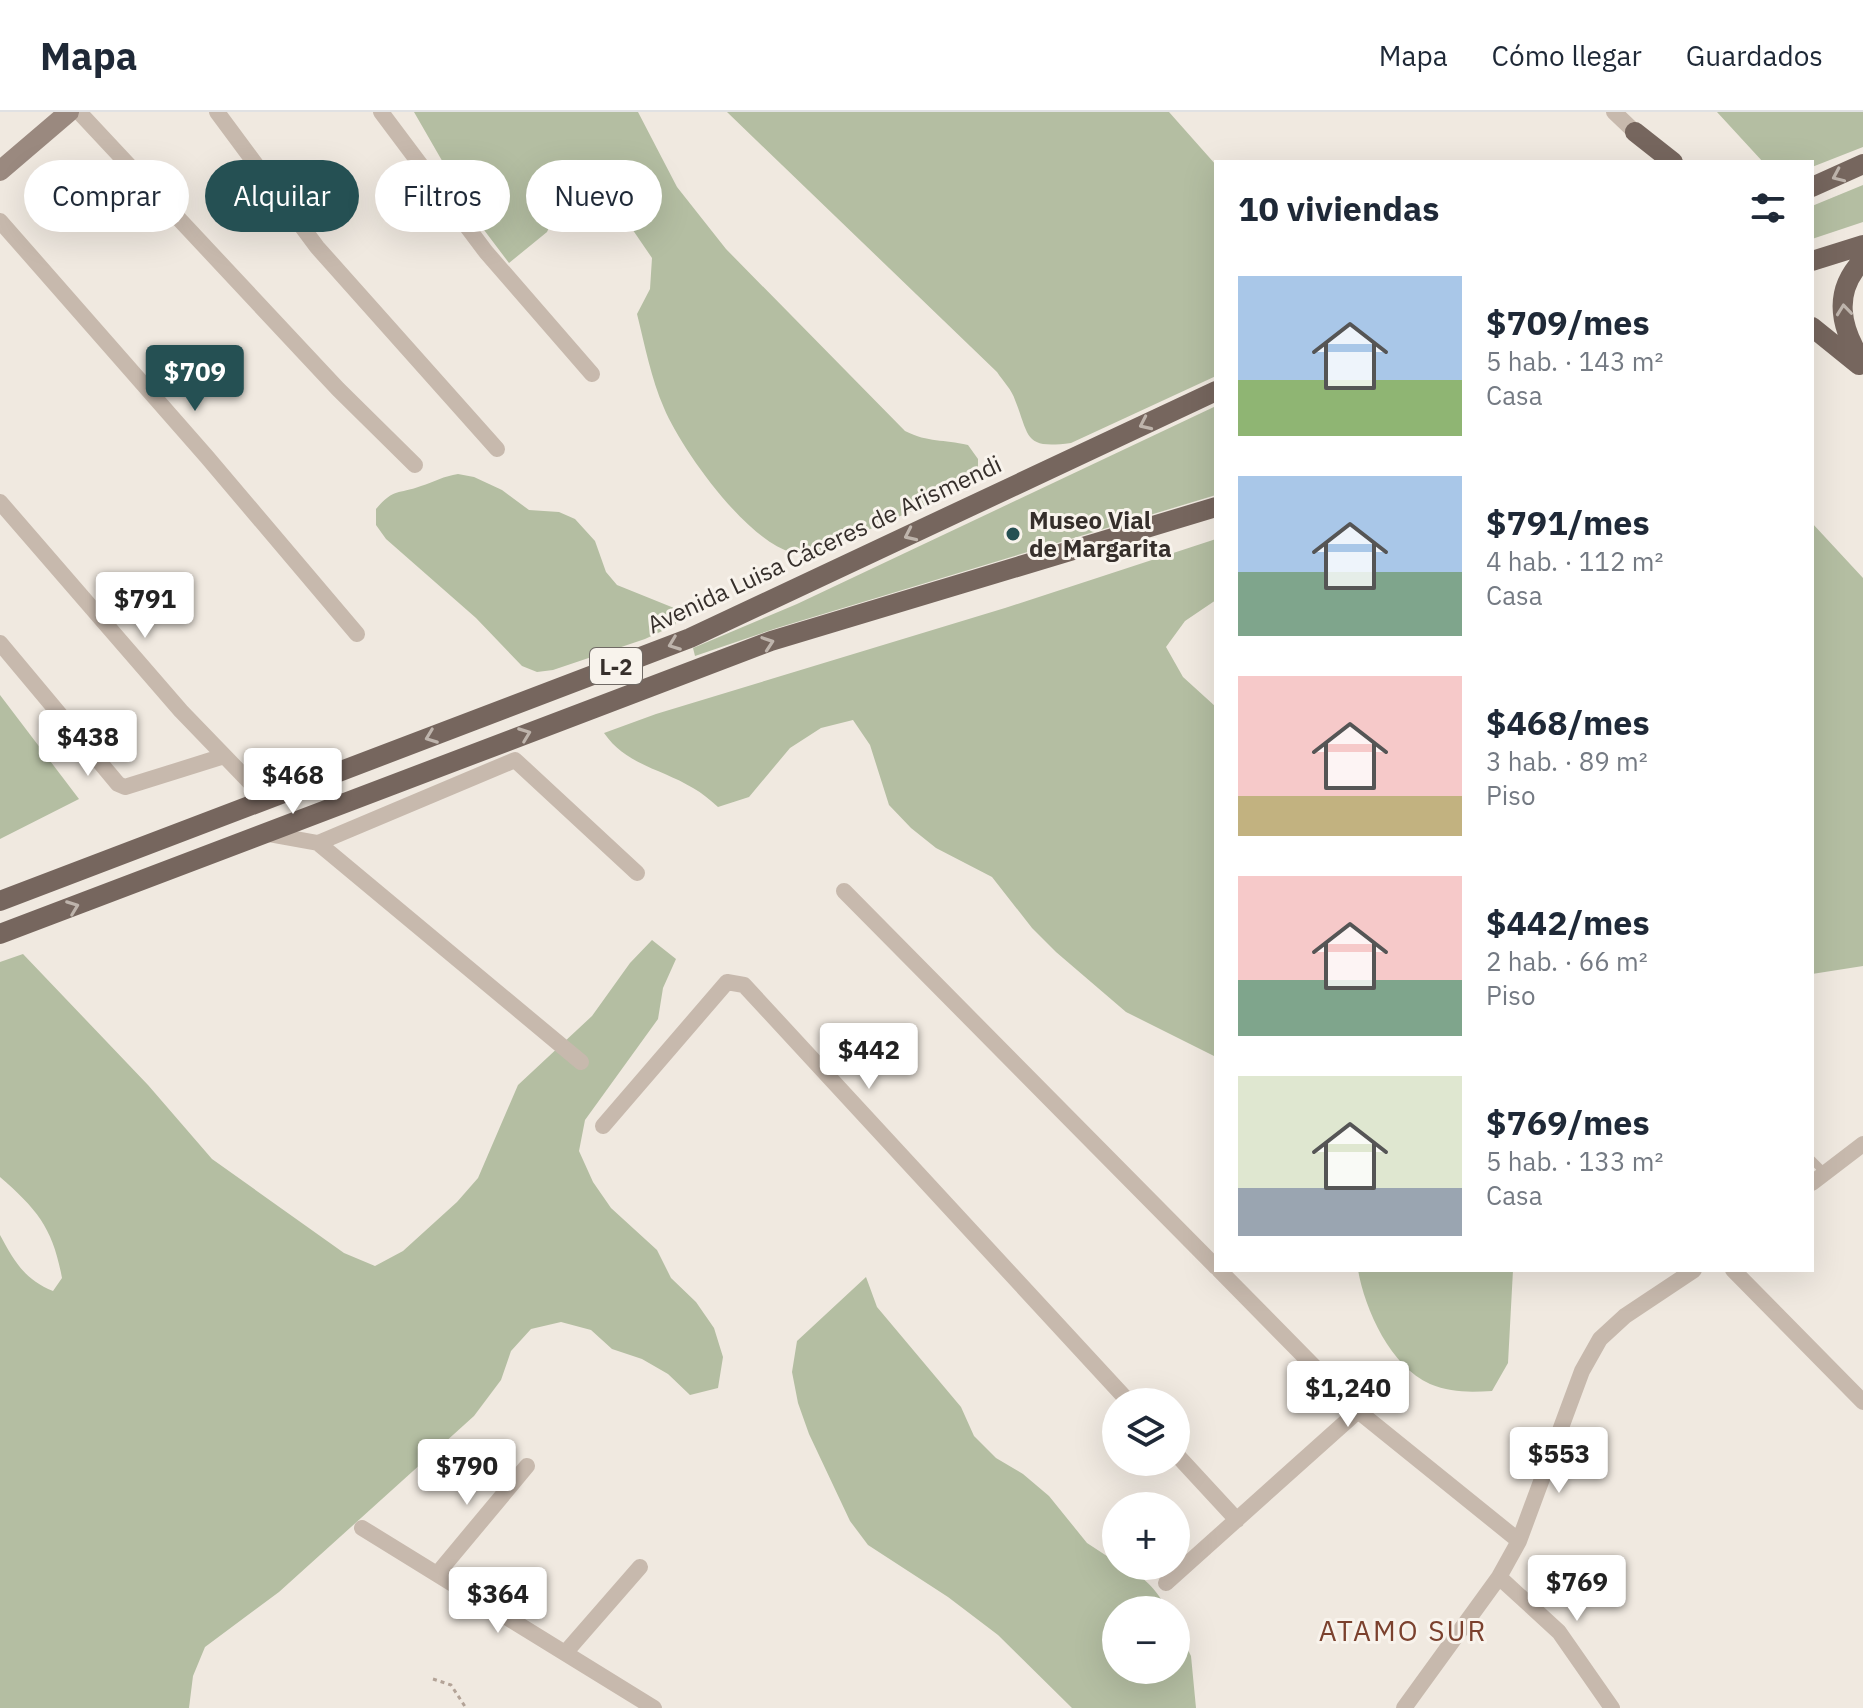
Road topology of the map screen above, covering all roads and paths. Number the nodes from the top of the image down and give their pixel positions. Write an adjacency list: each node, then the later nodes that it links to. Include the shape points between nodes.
1 (69, 112): 10 (street)
2 (79, 112): 22 (street)
3 (217, 112): 21 (street, via 317,247)
4 (381, 112): 19 (street, via 486,252)
5 (1614, 112): 6 (street)
6 (1635, 132): 7 (main road); 8 (main road)
7 (1647, 160)
8 (1670, 160)
9 (1863, 164): 11 (main road, one-way to 11)
10 (0, 171)
11 (1814, 186)
12 (0, 221): 25 (street)
13 (1863, 245): 14 (main road)
14 (1814, 260)
15 (1863, 260): 17 (main road, one-way to 15, via 1842,307 1843,289)
16 (1814, 329): 18 (main road)
17 (1863, 363)
18 (1863, 369)
19 (592, 374)
20 (1214, 392): 28 (main road, Avenida Luisa Cáceres de Arismendi / L-2, one-way to 28, via 690,638)
21 (497, 449)
22 (415, 465)
23 (0, 502): 27 (street)
24 (1214, 508): 29 (main road, L-2, one-way to 24, via 771,641)
25 (357, 634)
26 (0, 643): 27 (street, via 118,784 125,787)
27 (224, 756): 28 (street)
28 (267, 800): 33 (main road, Avenida Luisa Cáceres de Arismendi / L-2)
29 (262, 834): 30 (street); 34 (main road, L-2, one-way to 29)
30 (318, 843): 31 (street, via 515,760); 35 (street)
31 (637, 873)
32 (844, 891): 39 (street)
33 (0, 901)
34 (0, 934)
35 (581, 1062)
36 (603, 1126): 43 (street, via 727,982 744,985)
37 (1863, 1144): 38 (street)
38 (1818, 1178)
39 (1214, 1266)
40 (1220, 1272): 45 (street)
41 (1691, 1272): 50 (street, via 1600,1339 1582,1371)
42 (1735, 1272): 44 (street)
43 (1116, 1388)
44 (1863, 1402)
45 (1358, 1411): 48 (street); 50 (street)
46 (527, 1466): 52 (street)
47 (1190, 1469): 48 (street)
48 (1237, 1520): 54 (street)
49 (362, 1528): 52 (street)
50 (1519, 1541): 53 (street)
51 (640, 1567): 55 (street)
52 (437, 1574): 55 (street)
53 (1499, 1577): 59 (street); 60 (street, via 1559,1632)
54 (1166, 1583)
55 (565, 1653): 58 (street)
56 (433, 1679): 57 (path, via 451,1685)
57 (466, 1708)
58 (654, 1708)
59 (1404, 1708)
60 (1612, 1708)

